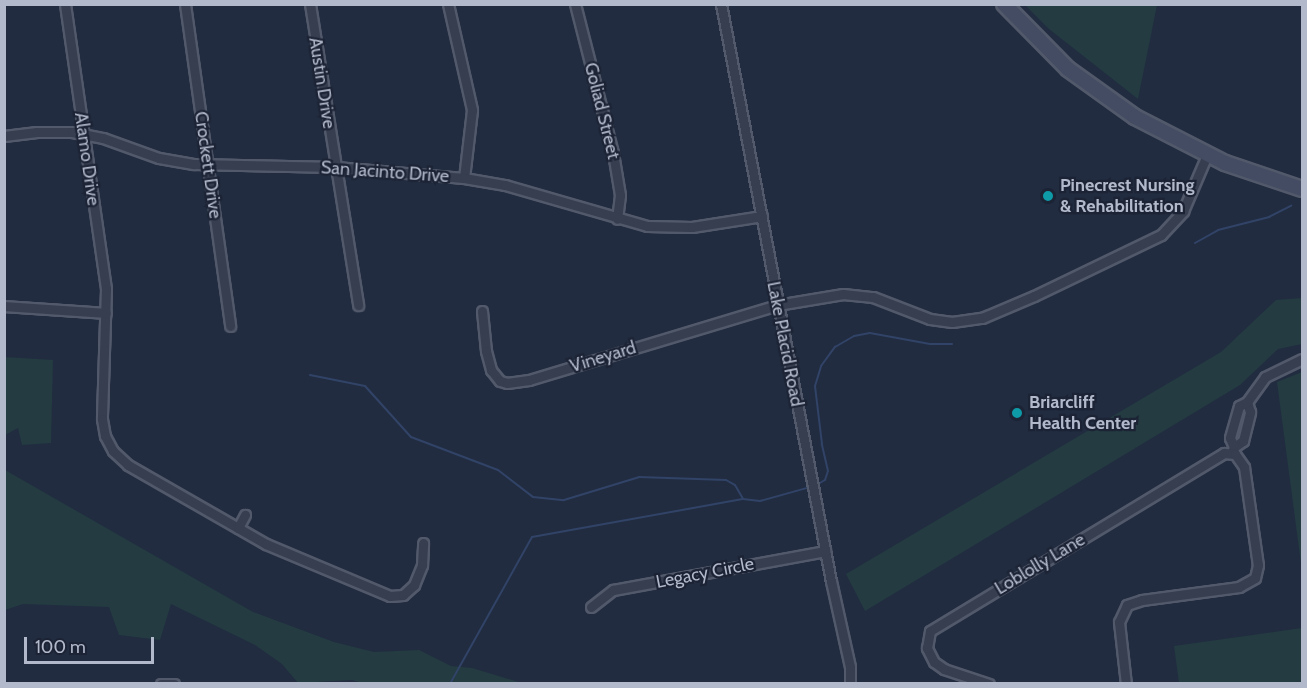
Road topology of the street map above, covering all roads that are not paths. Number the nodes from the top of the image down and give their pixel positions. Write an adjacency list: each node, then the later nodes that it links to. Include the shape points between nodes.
1 (65, 4): 8 (street, Alamo Drive)
2 (185, 4): 11 (street, Crockett Drive)
3 (310, 4): 12 (street, Austin Drive)
4 (448, 4): 13 (street, via 472,110)
5 (575, 4): 16 (street, Goliad Street, via 613,153 620,195)
6 (721, 4): 15 (street, Lake Placid Road)
7 (1004, 4): 10 (main road, via 1057,59 1099,93 1155,129)
8 (84, 134): 9 (street, San Jacinto Drive); 11 (street, San Jacinto Drive, via 166,159); 21 (street, Alamo Drive)
9 (4, 136)
10 (1207, 155): 14 (main road); 18 (street, via 1183,212 1161,235 992,315 940,321 851,293)
11 (208, 165): 12 (street, San Jacinto Drive); 22 (street, Crockett Drive)
12 (336, 167): 13 (street, San Jacinto Drive); 17 (street, Austin Drive)
13 (464, 178): 16 (street, San Jacinto Drive, via 526,190)
14 (1302, 189)
15 (762, 216): 16 (street, San Jacinto Drive, via 672,227 636,225); 18 (street, Lake Placid Road)
16 (617, 219)
17 (358, 304)
18 (777, 305): 20 (street, Vineyard, via 529,380 507,383 491,370); 28 (street, Lake Placid Road)
19 (4, 306): 21 (street)
20 (482, 311)
21 (106, 313): 26 (street, Alamo Drive, via 102,419 109,446 128,465)
22 (230, 326)
23 (1302, 359): 24 (street, via 1265,377 1247,402 1250,412 1243,441)
24 (1233, 450): 33 (street, Loblolly Lane, via 930,631 927,648 934,662); 34 (street, via 1244,467 1258,565 1255,578 1239,587 1142,600 1127,606 1119,622)
25 (245, 515): 26 (street)
26 (238, 528): 27 (street, Alamo Drive, via 286,553 397,597 414,585 422,565)
27 (423, 543)
28 (825, 550): 29 (street, Legacy Circle, via 613,590); 32 (street, Lake Placid Road, via 850,667)
29 (591, 607)
30 (161, 684): 31 (street)
31 (174, 684)
32 (850, 684)
33 (989, 684)
34 (1126, 684)

